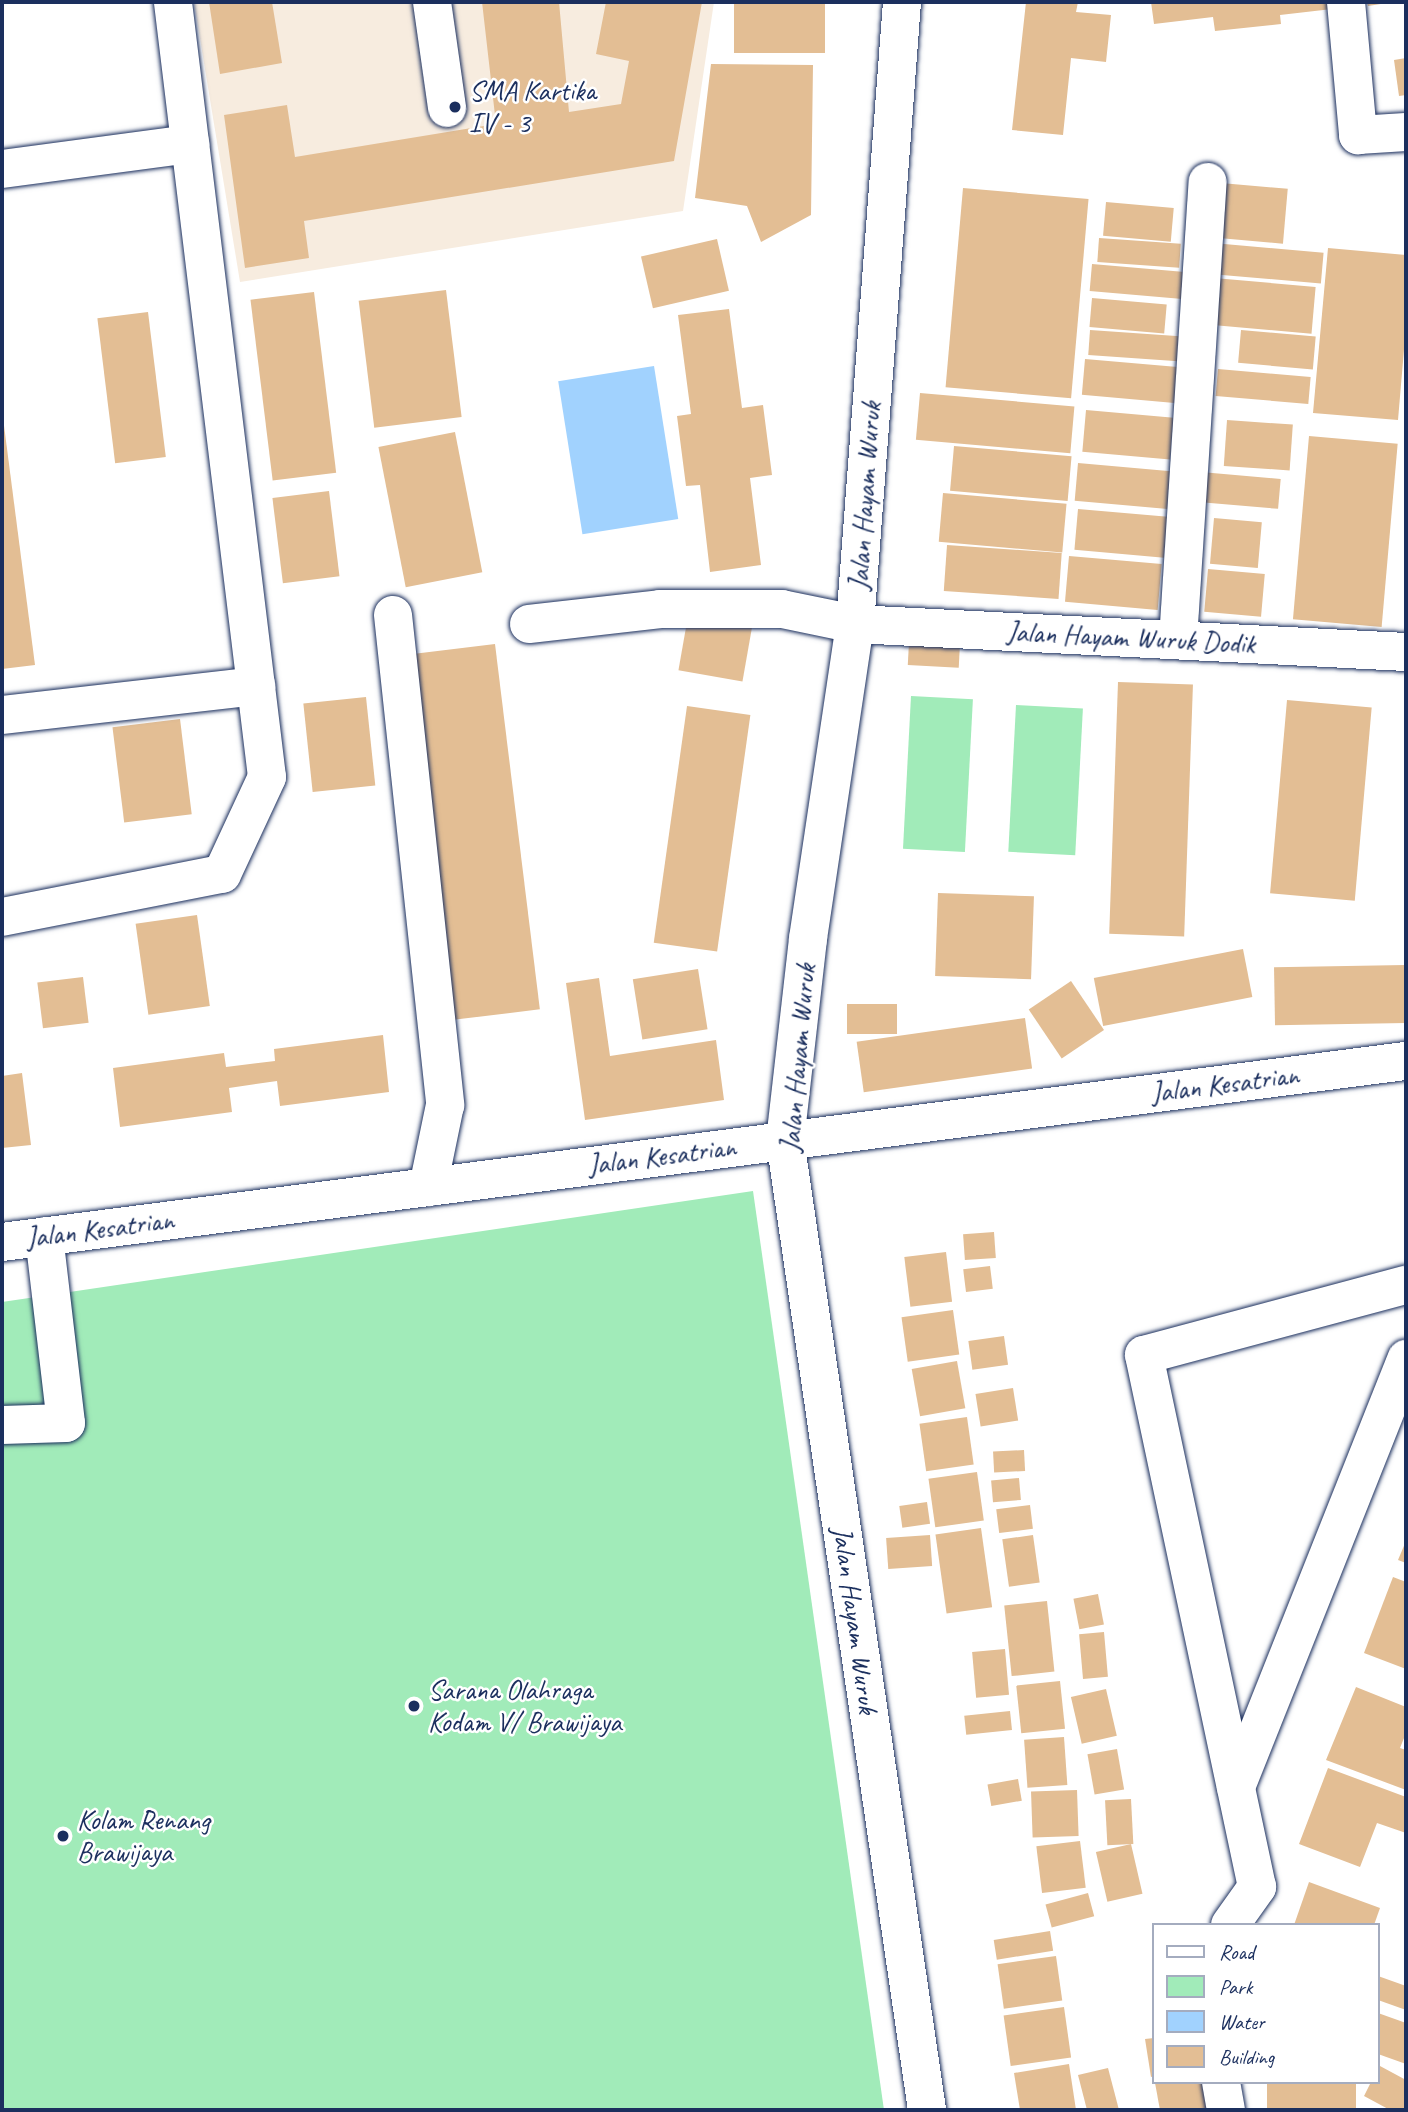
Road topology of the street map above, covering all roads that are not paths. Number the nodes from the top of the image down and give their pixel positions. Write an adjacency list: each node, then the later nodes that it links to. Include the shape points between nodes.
1 (173, 2): 7 (street)
2 (432, 2): 5 (street)
3 (902, 2): 12 (street, Jalan Hayam Wuruk)
4 (1346, 2): 6 (street, via 1358,135)
5 (447, 108)
6 (1406, 132)
7 (190, 144): 8 (street); 15 (street)
8 (2, 169)
9 (1208, 182): 13 (street)
10 (393, 615): 20 (street, via 446,1105)
11 (529, 624): 12 (street, Jalan Hayam Wuruk Dodik, via 660,609 782,609)
12 (855, 624): 13 (street, Jalan Hayam Wuruk Dodik); 19 (street, Jalan Hayam Wuruk, via 808,939)
13 (1178, 640): 14 (street, Jalan Hayam Wuruk Dodik)
14 (1406, 652)
15 (256, 686): 16 (street); 17 (street, via 267,776 222,874)
16 (2, 715)
17 (2, 917)
18 (1406, 1060): 19 (street, Jalan Kesatrian)
19 (785, 1140): 20 (street, Jalan Kesatrian); 29 (street, Jalan Hayam Wuruk)
20 (429, 1186): 21 (street, Jalan Kesatrian)
21 (44, 1236): 22 (street, Jalan Kesatrian); 25 (street, via 66,1423)
22 (2, 1242)
23 (1406, 1285): 26 (street, via 1144,1356)
24 (1406, 1359): 26 (street)
25 (2, 1426)
26 (1236, 1787): 27 (street, via 1257,1887)
27 (1231, 1923)
28 (1221, 2084): 30 (street)
29 (927, 2110)
30 (1226, 2110)

